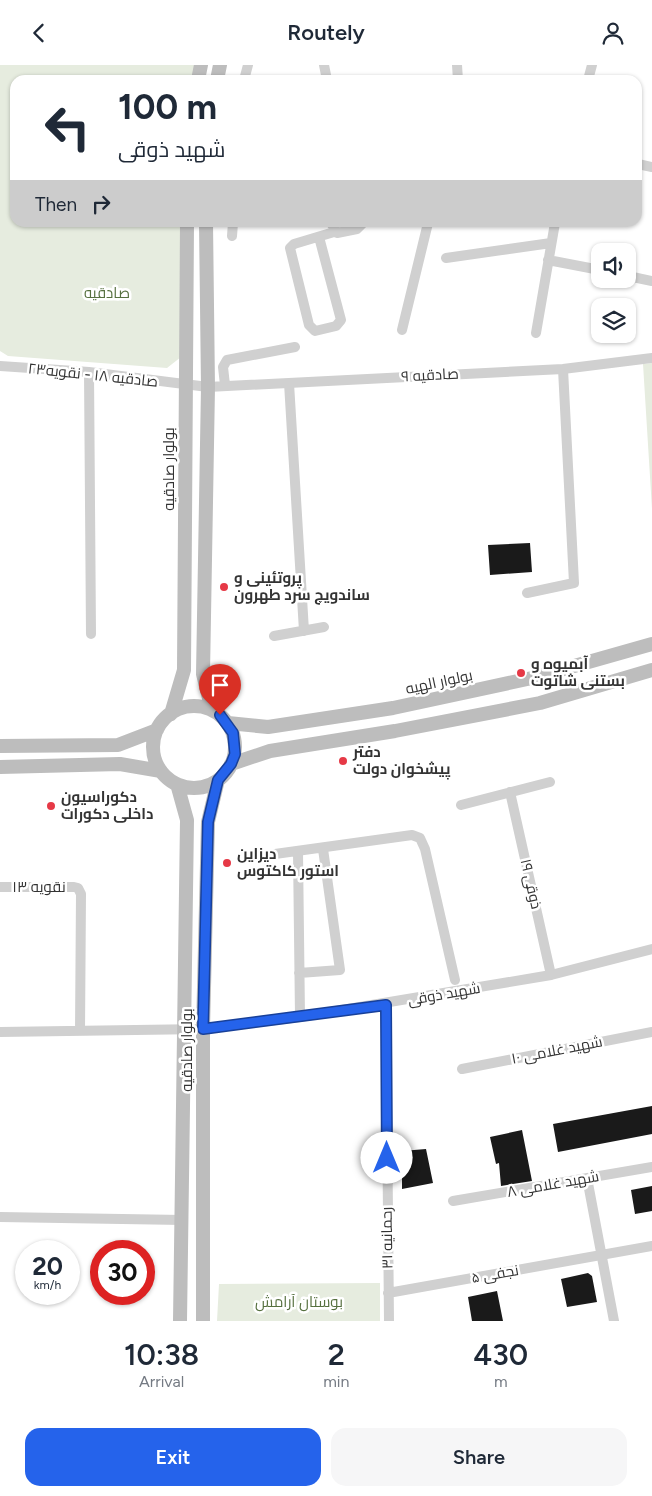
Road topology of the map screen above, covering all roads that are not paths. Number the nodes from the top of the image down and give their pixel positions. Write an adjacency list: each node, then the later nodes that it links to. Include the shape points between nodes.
1 (188, 227): 25 (main road, بولوار صادقیه)
2 (206, 227): 26 (main road)
3 (233, 227): 8 (street)
4 (332, 227): 5 (street, via 337,233); 9 (street)
5 (359, 227)
6 (427, 227): 16 (street)
7 (554, 227): 10 (street)
8 (232, 236)
9 (319, 237): 9 (street, via 341,320 336,326 315,331 309,325 290,248)
10 (551, 243): 11 (street); 12 (street)
11 (446, 258)
12 (548, 259): 13 (street); 17 (street)
13 (591, 268)
14 (636, 278): 15 (street)
15 (652, 281)
16 (402, 330)
17 (536, 333)
18 (295, 347): 24 (street, via 227,360 223,367)
19 (652, 358): 21 (street, صادقیه ۹)
20 (0, 366): 22 (street, صادقیه ۱۸ - نقویه۲۳)
21 (563, 369): 23 (street, صادقیه ۹); 27 (street, via 574,583)
22 (89, 372): 25 (street, صادقیه ۱۸ - نقویه۲۳); 30 (street)
23 (289, 383): 24 (street, صادقیه ۹); 29 (street)
24 (225, 385): 26 (street, صادقیه ۹)
25 (186, 386): 26 (street, صادقیه ۱۸ - نقویه۲۳); 35 (main road, بولوار صادقیه, via 184,670)
26 (208, 387): 34 (main road, via 203,674)
27 (527, 593)
28 (324, 627): 29 (street)
29 (304, 631): 31 (street)
30 (91, 635)
31 (274, 636)
32 (652, 644): 36 (main road, بولوار الهیه, via 532,678 393,708 268,727)
33 (652, 670): 39 (main road, via 540,703 270,751)
34 (212, 710): 35 (main road, via 191,706); 36 (main road)
35 (171, 713): 37 (main road)
36 (228, 723): 39 (main road, via 235,743)
37 (157, 730): 38 (main road, via 118,745); 41 (main road, via 154,751)
38 (0, 746)
39 (231, 764): 42 (main road)
40 (0, 767): 41 (main road, via 120,764)
41 (161, 771): 44 (main road)
42 (218, 780): 44 (main road, via 198,788); 48 (main road, بولوار صادقیه)
43 (550, 782): 45 (street)
44 (177, 784): 47 (main road, بولوار صادقیه)
45 (510, 793): 46 (street); 55 (street, ذوقی ۱۹)
46 (462, 805)
47 (187, 820): 48 (main road, via 192,813 199,811); 59 (main road, بولوار صادقیه)
48 (208, 822): 60 (main road, بولوار صادقیه)
49 (323, 849): 50 (street); 54 (street, via 340,970); 56 (street, via 412,835 420,838)
50 (298, 852): 51 (street); 54 (street)
51 (275, 854)
52 (0, 887): 61 (street, نقویه ۱۳, via 78,888 81,894)
53 (652, 949): 55 (street, شهید ذوقی)
54 (299, 973): 58 (street)
55 (551, 975): 57 (street, شهید ذوقی)
56 (455, 981)
57 (386, 1005): 58 (street, شهید ذوقی); 72 (street, رحمانیه ۳۱)
58 (300, 1017): 60 (street, شهید ذوقی)
59 (182, 1029): 60 (street, شهید ذوقی); 61 (street, شهید ذوقی); 69 (main road, بولوار صادقیه)
60 (203, 1029): 74 (main road, بولوار صادقیه)
61 (80, 1031): 62 (street, شهید ذوقی)
62 (0, 1032)
63 (652, 1032): 64 (street, شهید غلامی ۱۰)
64 (462, 1069)
65 (652, 1167): 66 (street, شهید غلامی ۸)
66 (587, 1178): 67 (street, شهید غلامی ۸); 71 (street)
67 (453, 1201)
68 (0, 1217): 69 (street)
69 (183, 1220): 73 (main road, بولوار صادقیه)
70 (652, 1246): 71 (street, نجفی ۵)
71 (601, 1255): 72 (street, نجفی ۵); 76 (street)
72 (388, 1293): 75 (street, رحمانیه ۳۱)
73 (180, 1321)
74 (203, 1321)
75 (389, 1321)
76 (614, 1321)

